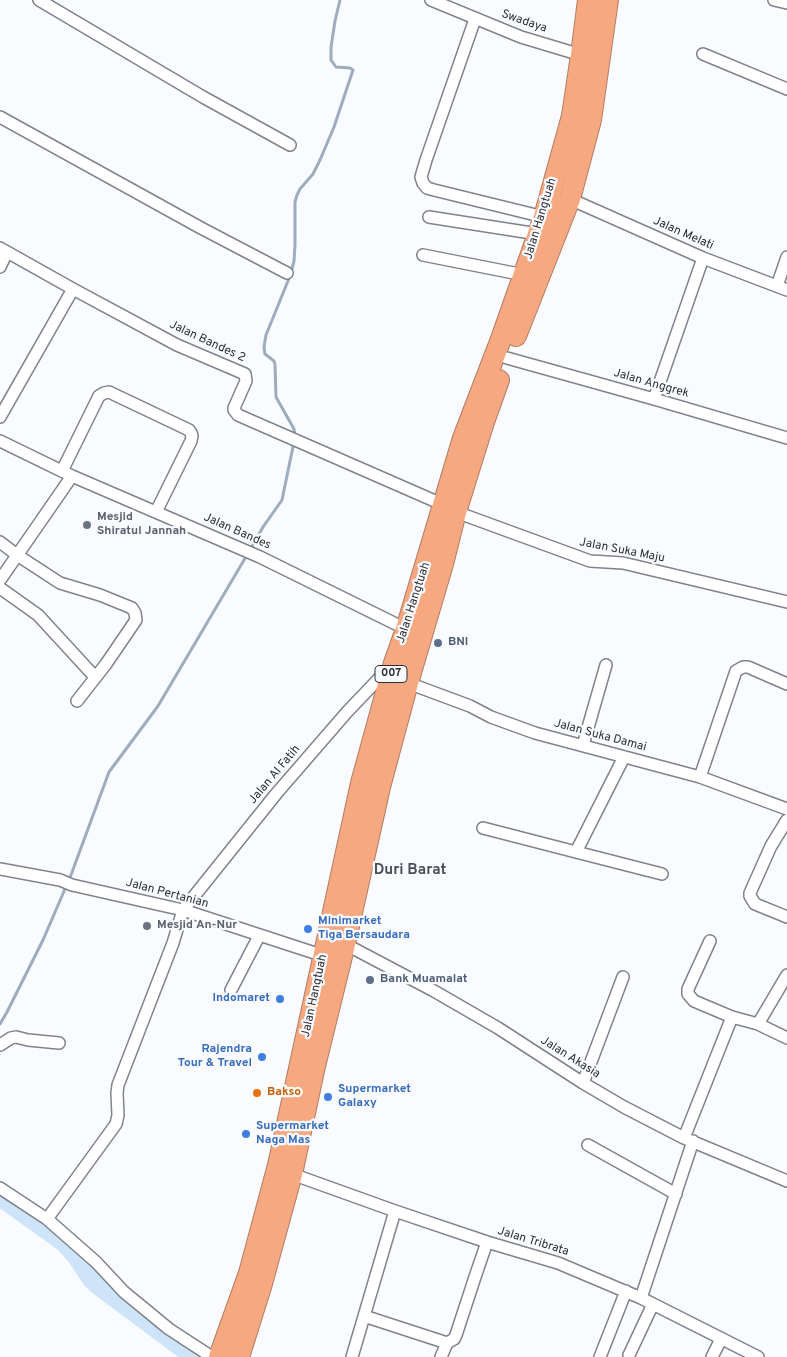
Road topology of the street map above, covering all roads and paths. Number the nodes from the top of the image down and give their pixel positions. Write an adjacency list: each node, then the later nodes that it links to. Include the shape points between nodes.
1 (39, 0): 6 (street)
2 (431, 0): 8 (street, Swadaya)
3 (588, 0): 10 (highway, Jalan Hangtuah / 007)
4 (608, 0): 13 (highway, Jalan Hangtuah / 007)
5 (774, 0): 7 (street)
6 (51, 3): 14 (street, via 203,97)
7 (787, 3)
8 (475, 19): 10 (street, Swadaya); 17 (street, via 421,177 427,188)
9 (704, 54): 11 (street)
10 (581, 55): 13 (highway, Jalan Hangtuah / 007)
11 (787, 89)
12 (0, 117): 23 (street)
13 (581, 118): 15 (highway, Jalan Hangtuah / 007); 17 (highway, Jalan Hangtuah / 007)
14 (290, 144)
15 (570, 199): 21 (street, Jalan Melati); 27 (highway, Jalan Hangtuah / 007)
16 (429, 217): 17 (street)
17 (541, 225): 24 (highway, Jalan Hangtuah / 007)
18 (4, 250): 22 (street); 26 (street, Jalan Bandes 2)
19 (422, 254): 24 (street)
20 (787, 257): 25 (street)
21 (702, 258): 25 (street, Jalan Melati); 28 (street)
22 (0, 267)
23 (287, 273)
24 (524, 275): 33 (highway, Jalan Hangtuah / 007, via 463,438)
25 (782, 288)
26 (73, 290): 29 (street); 33 (street, Jalan Bandes 2, via 177,344 244,374 246,381 235,403 234,410 238,415)
27 (507, 358): 28 (street, Jalan Anggrek); 33 (highway, Jalan Hangtuah / 007)
28 (654, 399): 30 (street, Jalan Anggrek)
29 (0, 417)
30 (787, 438)
31 (0, 441): 32 (street, Jalan Bandes)
32 (67, 473): 34 (street, Jalan Bandes); 34 (street, via 99,396 109,392 191,433 191,441); 36 (street)
33 (450, 509): 37 (highway, Jalan Hangtuah / 007); 40 (street, Jalan Suka Maju, via 590,561 623,563)
34 (156, 512): 41 (street, Jalan Bandes, via 260,557)
35 (0, 542): 36 (street)
36 (17, 555): 38 (street); 44 (street, via 60,583 134,610 136,620)
37 (435, 561): 41 (highway, Jalan Hangtuah / 007); 45 (highway, Jalan Hangtuah / 007)
38 (0, 580)
39 (0, 588): 44 (street, via 38,615)
40 (787, 602)
41 (406, 629): 42 (highway, Jalan Hangtuah / 007)
42 (394, 663): 57 (street, Jalan Al Fatih, via 276,794); 62 (highway, Jalan Hangtuah / 007, via 361,783)
43 (606, 665): 48 (street)
44 (95, 677): 47 (street)
45 (408, 683): 48 (street, Jalan Suka Damai, via 535,733); 61 (highway, Jalan Hangtuah / 007, via 380,787)
46 (787, 684): 50 (street, via 748,667 736,671)
47 (78, 701)
48 (583, 745): 49 (street, Jalan Suka Damai)
49 (624, 757): 50 (street, Jalan Suka Damai); 54 (street)
50 (700, 777): 51 (street, Jalan Suka Damai)
51 (787, 809)
52 (787, 820): 58 (street, via 771,846 750,896 756,904)
53 (483, 828): 54 (street)
54 (576, 852): 56 (street)
55 (0, 868): 57 (street, Jalan Pertanian)
56 (662, 874)
57 (183, 910): 59 (street, Jalan Pertanian); 79 (street, via 118,1085 116,1124)
58 (787, 917)
59 (258, 936): 62 (street, Jalan Pertanian); 65 (street)
60 (710, 941): 66 (street, via 688,994 694,1001)
61 (345, 944): 71 (street, Jalan Akasia, via 498,1028); 74 (highway, Jalan Hangtuah / 007)
62 (324, 956): 89 (highway, Jalan Hangtuah / 007, via 278,1165 249,1273)
63 (787, 975): 67 (street)
64 (623, 977): 71 (street)
65 (231, 990)
66 (732, 1017): 67 (street); 72 (street)
67 (758, 1024): 68 (street)
68 (787, 1038)
69 (59, 1043): 70 (street, via 16,1037)
70 (0, 1045)
71 (583, 1083): 72 (street, Jalan Akasia, via 624,1108)
72 (689, 1140): 75 (street, Jalan Akasia); 77 (street)
73 (588, 1145): 77 (street)
74 (292, 1174): 78 (street, Jalan Tribrata); 90 (highway, Jalan Hangtuah / 007)
75 (787, 1181)
76 (0, 1188): 79 (street)
77 (676, 1194): 82 (street)
78 (395, 1211): 80 (street, Jalan Tribrata); 84 (street)
79 (47, 1218): 88 (street, via 124,1292 169,1329)
80 (487, 1242): 81 (street, Jalan Tribrata, via 558,1263); 86 (street, via 456,1335)
81 (626, 1291): 82 (street, Jalan Tribrata); 93 (street)
82 (641, 1298): 83 (street, Jalan Tribrata)
83 (653, 1304): 85 (street, Jalan Tribrata); 87 (street)
84 (364, 1316): 86 (street); 91 (street)
85 (721, 1339): 94 (street); 95 (street, Jalan Tribrata)
86 (447, 1343): 92 (street)
87 (630, 1355)
88 (212, 1357)
89 (219, 1357)
90 (239, 1357)
91 (352, 1357)
92 (441, 1357)
93 (600, 1357)
94 (712, 1357)
95 (758, 1357)

